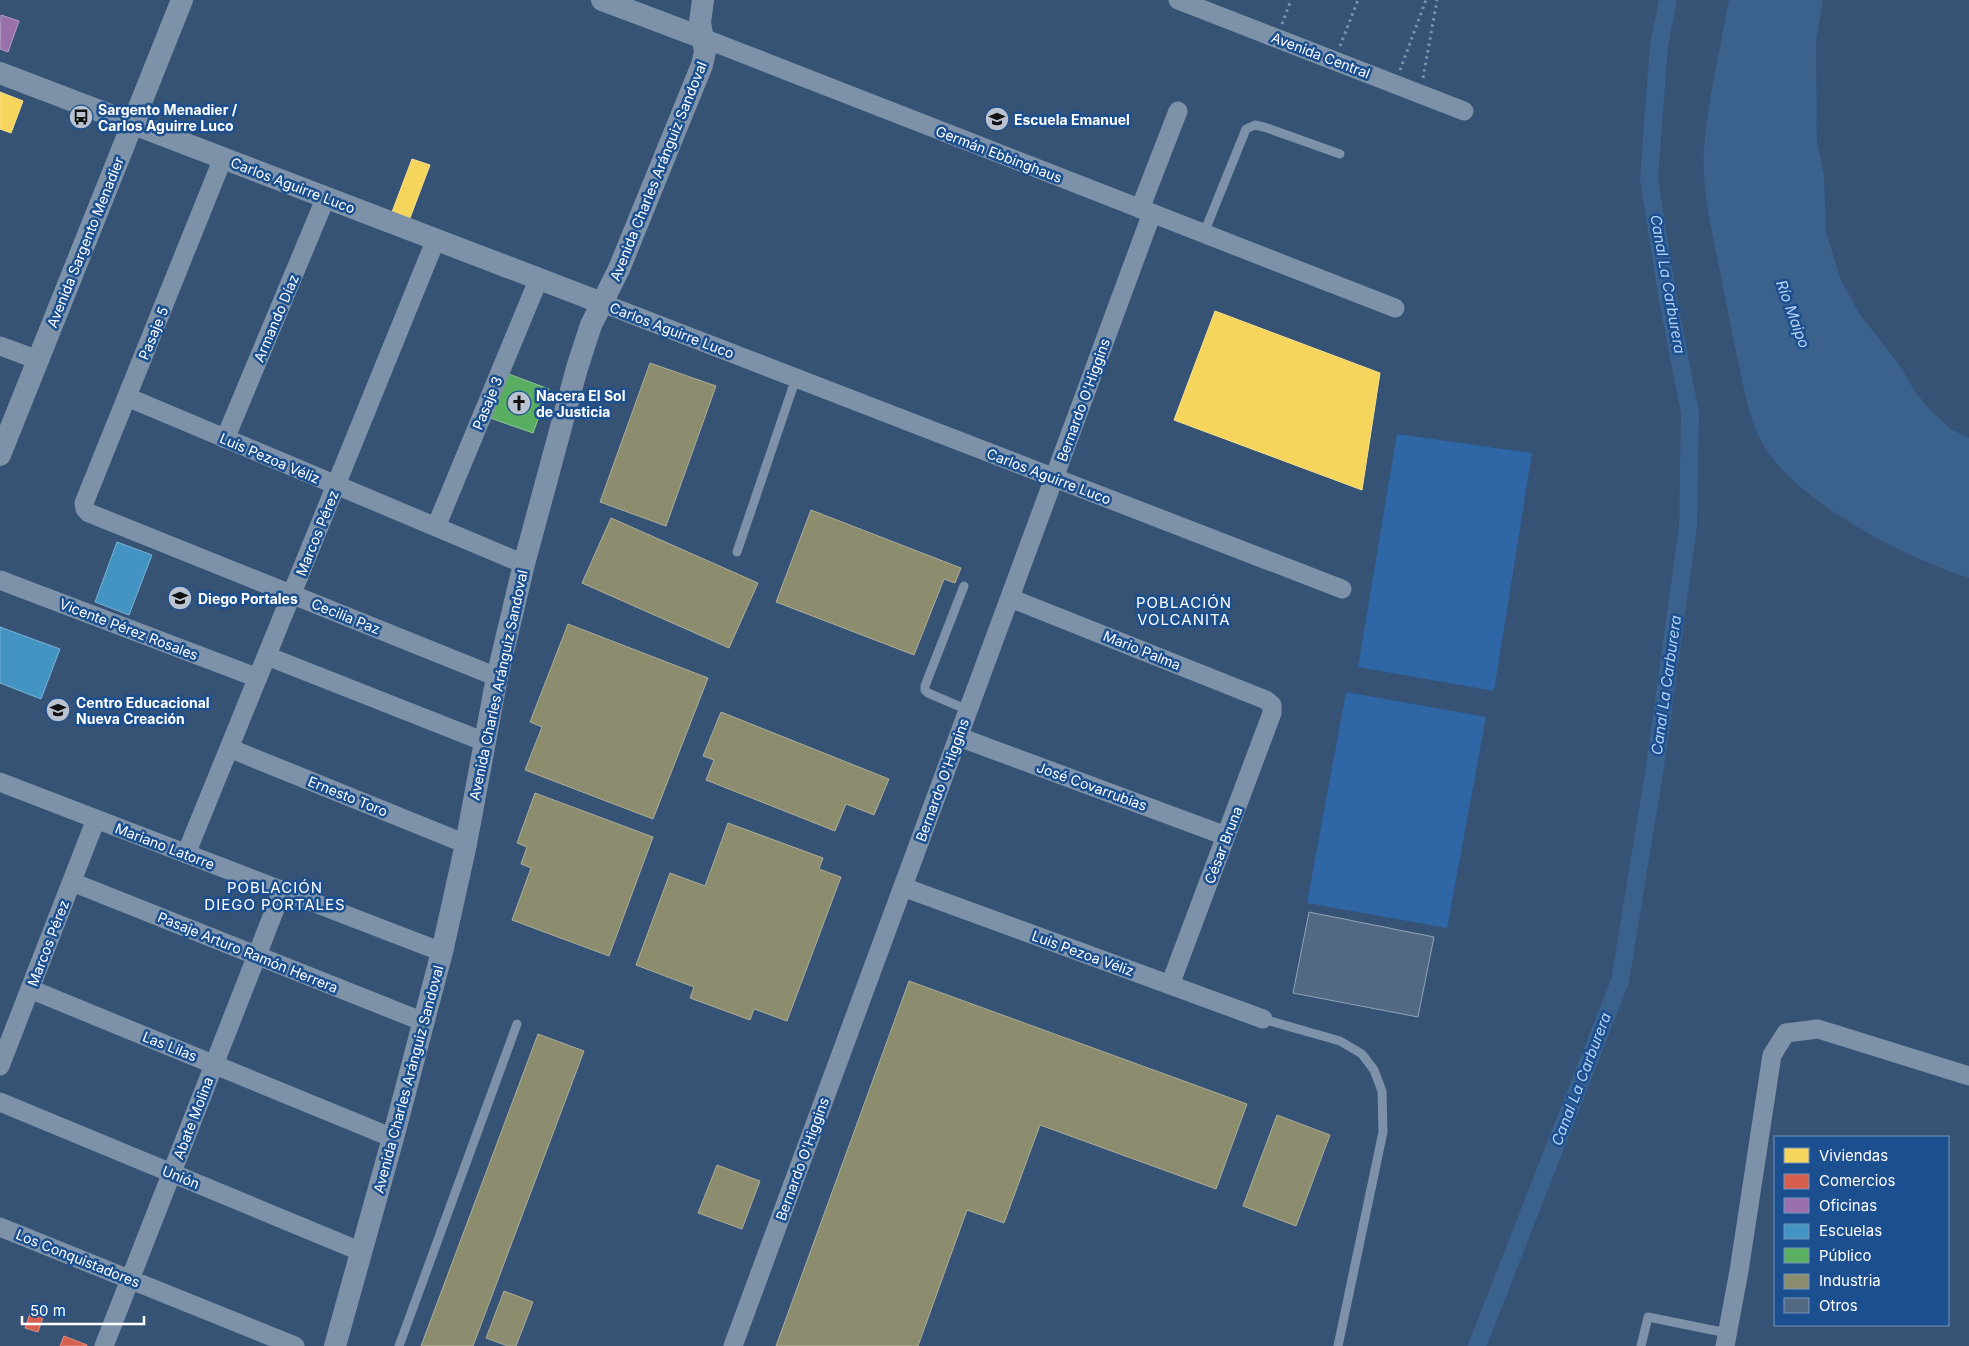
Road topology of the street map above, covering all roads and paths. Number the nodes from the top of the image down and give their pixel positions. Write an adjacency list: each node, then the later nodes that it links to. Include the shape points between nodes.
1 (182, 0): 17 (street, Avenida Sargento Menadier)
2 (602, 0): 10 (street, Germán Ebbinghaus)
3 (703, 0): 10 (street, Avenida Charles Aránguiz Sandoval, via 700,22)
4 (1178, 0): 16 (street, Avenida Central)
5 (1291, 0): 9 (path)
6 (1358, 0): 11 (path)
7 (1426, 0): 12 (path)
8 (1437, 0): 14 (path)
9 (1282, 25)
10 (703, 38): 21 (street, Germán Ebbinghaus); 25 (street, Avenida Charles Aránguiz Sandoval, via 702,65)
11 (1339, 48)
12 (1400, 71)
13 (0, 73): 17 (street, Carlos Aguirre Luco)
14 (1423, 80)
15 (1178, 111): 21 (street, Bernardo O'Higgins)
16 (1464, 111)
17 (132, 124): 19 (street, Carlos Aguirre Luco); 28 (street, Avenida Sargento Menadier)
18 (1340, 154): 22 (lane, via 1264,127 1255,125 1246,129)
19 (223, 158): 20 (street, Carlos Aguirre Luco); 30 (street, Pasaje 5)
20 (326, 198): 23 (street, Carlos Aguirre Luco); 31 (street, Armando Díaz)
21 (1146, 211): 22 (street, Germán Ebbinghaus); 33 (street, Bernardo O'Higgins)
22 (1204, 233): 26 (street, Germán Ebbinghaus)
23 (436, 239): 24 (street, Carlos Aguirre Luco); 34 (street, Marcos Pérez)
24 (539, 278): 25 (street, Carlos Aguirre Luco); 36 (street, Pasaje 3)
25 (602, 303): 29 (street, Carlos Aguirre Luco); 38 (street, Avenida Charles Aránguiz Sandoval, via 577,368)
26 (1396, 308)
27 (0, 346): 28 (street)
28 (38, 360): 32 (street, Avenida Sargento Menadier)
29 (796, 378): 33 (street, Carlos Aguirre Luco); 37 (lane)
30 (127, 397): 31 (street, Luis Pezoa Véliz); 35 (street, Pasaje 5)
31 (226, 439): 34 (street, Luis Pezoa Véliz)
32 (0, 455)
33 (1054, 478): 41 (street, Carlos Aguirre Luco); 43 (street, Bernardo O'Higgins)
34 (336, 486): 36 (street, Luis Pezoa Véliz); 42 (street, Marcos Pérez)
35 (84, 509): 42 (street, Cecilia Paz)
36 (436, 527): 38 (street, Luis Pezoa Véliz)
37 (737, 552)
38 (524, 564): 45 (street, Avenida Charles Aránguiz Sandoval)
39 (0, 580): 46 (street, Vicente Pérez Rosales)
40 (964, 586): 48 (lane, via 925,690)
41 (1342, 589)
42 (292, 594): 44 (street, Marcos Pérez); 45 (street, Cecilia Paz)
43 (1010, 598): 47 (street, Mario Palma); 48 (street, Bernardo O'Higgins)
44 (267, 656): 46 (street, Marcos Pérez); 50 (street)
45 (497, 677): 50 (street, Avenida Charles Aránguiz Sandoval)
46 (258, 678): 51 (street, Marcos Pérez)
47 (1272, 705): 54 (street, César Bruna, via 1272,713)
48 (968, 710): 49 (street, Bernardo O'Higgins)
49 (958, 737): 54 (street, José Covarrubias); 58 (street, Bernardo O'Higgins)
50 (485, 742): 55 (street, Avenida Charles Aránguiz Sandoval)
51 (229, 748): 55 (street, Ernesto Toro); 56 (street, Marcos Pérez)
52 (0, 782): 53 (street, Mariano Latorre)
53 (96, 819): 56 (street, Mariano Latorre); 57 (street, Marcos Pérez)
54 (1226, 836): 62 (street, César Bruna)
55 (466, 844): 60 (street, Avenida Charles Aránguiz Sandoval)
56 (186, 854): 59 (street, Mariano Latorre)
57 (72, 882): 61 (street, Pasaje Arturo Ramón Herrera); 63 (street, Marcos Pérez)
58 (903, 887): 62 (street, Luis Pezoa Véliz); 81 (street, Bernardo O'Higgins)
59 (282, 891): 60 (street, Mariano Latorre); 61 (street, Abate Molina)
60 (442, 952): 65 (street, Avenida Charles Aránguiz Sandoval)
61 (257, 955): 65 (street, Pasaje Arturo Ramón Herrera); 67 (street, Abate Molina)
62 (1170, 985): 64 (street, Luis Pezoa Véliz)
63 (30, 989): 67 (street, Las Lilas); 68 (street, Marcos Pérez)
64 (1263, 1019): 82 (lane, via 1348,1045 1362,1054 1374,1070 1382,1091 1383,1132)
65 (424, 1022): 71 (street, Avenida Charles Aránguiz Sandoval)
66 (517, 1024): 80 (lane)
67 (214, 1064): 71 (street, Las Lilas); 72 (street, Abate Molina)
68 (0, 1066)
69 (1969, 1076): 76 (street, via 1818,1029 1786,1033 1772,1055)
70 (0, 1102): 72 (street, Unión)
71 (393, 1138): 74 (street, Avenida Charles Aránguiz Sandoval)
72 (172, 1174): 74 (street, Unión); 75 (street, Abate Molina)
73 (0, 1227): 75 (street, Los Conquistadores)
74 (362, 1252): 79 (street, Avenida Charles Aránguiz Sandoval)
75 (131, 1279): 77 (street, Abate Molina); 78 (street, Los Conquistadores)
76 (1726, 1340): 83 (lane, via 1648,1317)
77 (104, 1346)
78 (295, 1346)
79 (335, 1346)
80 (399, 1346)
81 (733, 1346)
82 (1338, 1346)
83 (1641, 1346)

